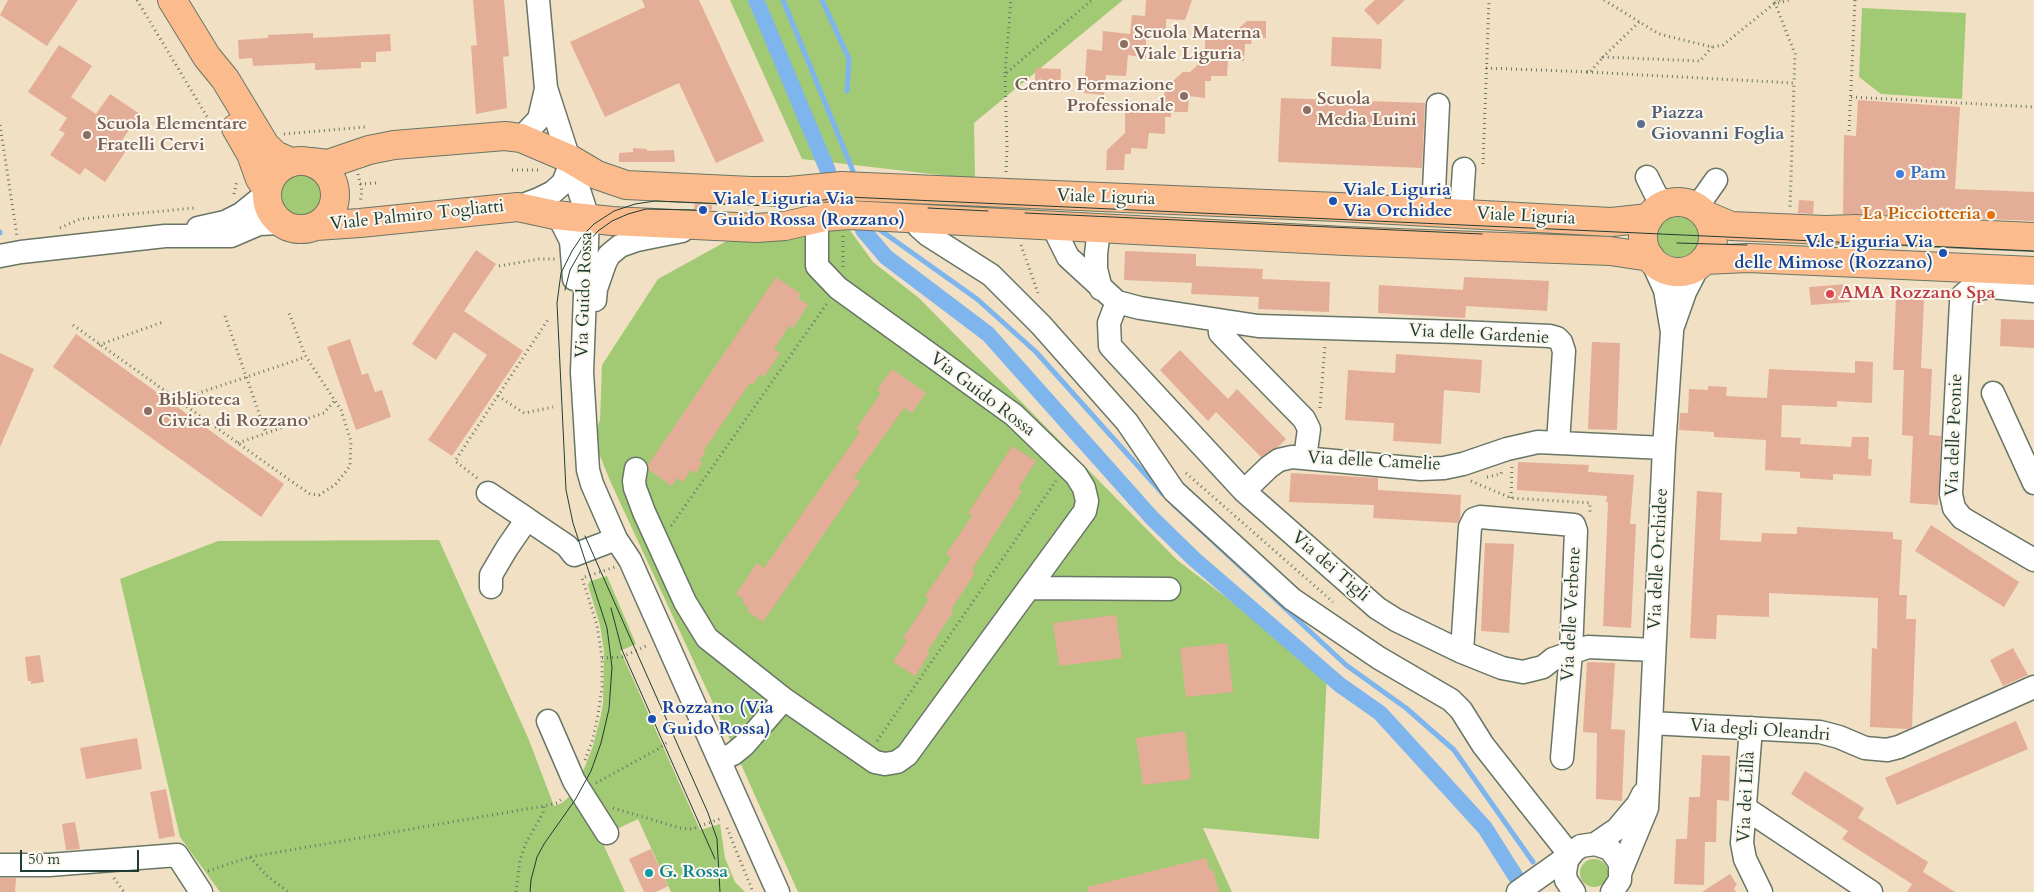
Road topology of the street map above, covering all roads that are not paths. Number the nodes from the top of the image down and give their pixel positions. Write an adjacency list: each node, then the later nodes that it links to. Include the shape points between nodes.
1 (172, 0): 3 (main road)
2 (538, 0): 4 (street)
3 (207, 57): 7 (main road, Viale Palmiro Togliatti, via 226,79 265,145 275,155); 12 (main road, via 216,90)
4 (546, 88): 6 (street, via 539,118); 8 (street)
5 (1438, 105): 16 (street)
6 (521, 138): 7 (main road, via 505,136 410,143 369,150 328,164); 8 (main road)
7 (301, 162): 12 (main road, via 281,167 274,174); 25 (main road, Viale Palmiro Togliatti, via 322,167 330,176 335,192 332,210)
8 (558, 164): 13 (street, Viale Palmiro Togliatti, via 569,168 563,183 539,199); 16 (main road, Viale Liguria, via 626,186 751,191 842,186); 19 (street)
9 (1473, 168): 17 (street)
10 (1647, 177): 14 (street, via 1656,195)
11 (1716, 180): 15 (street)
12 (267, 191): 22 (main road, via 268,204); 27 (street, via 241,214 225,222)
13 (518, 207): 18 (main road, Viale Palmiro Togliatti); 25 (main road, Viale Palmiro Togliatti)
14 (1657, 211): 15 (main road, via 1676,202 1687,203); 17 (main road, Viale Liguria, via 1611,222); 30 (main road, via 1645,226 1643,238)
15 (1701, 211): 28 (main road, via 1731,226); 31 (main road, via 1713,236)
16 (1433, 212): 17 (main road, Viale Liguria)
17 (1461, 214)
18 (555, 215): 19 (main road, Viale Palmiro Togliatti); 37 (street, Via Guido Rossa, via 571,241)
19 (588, 218): 23 (main road, Viale Liguria); 37 (street, Via Guido Rossa)
20 (817, 218): 21 (main road, Viale Liguria, via 849,215); 23 (main road, Viale Liguria, via 776,227); 50 (street, Via Guido Rossa, via 817,266 838,288 1014,416 1076,475 1084,488 1085,511)
21 (913, 218): 24 (main road, Viale Liguria); 66 (street, via 928,235 991,275 1041,325 1127,422 1174,491 1292,599 1379,658 1451,700)
22 (281, 222): 25 (main road, Viale Palmiro Togliatti, via 298,229); 27 (street, via 259,224 231,236)
23 (712, 225): 37 (street, Via Guido Rossa, via 637,240 620,246 610,255 596,289 590,340)
24 (1058, 225): 26 (main road, Viale Liguria); 34 (street, via 1057,235 1068,258)
25 (316, 226)
26 (1105, 227): 30 (main road, Viale Liguria, via 1345,241 1610,251); 34 (street, via 1098,238 1096,270)
27 (165, 236): 29 (street)
28 (2034, 237)
29 (0, 256)
30 (1650, 257): 31 (main road, via 1658,265 1680,272); 36 (street, Via delle Orchidee, via 1665,290)
31 (1702, 262): 32 (main road, via 1748,258); 36 (street, Via delle Orchidee, via 1685,292)
32 (2034, 271)
33 (2034, 291): 48 (street, Via delle Peonie, via 1991,287 1969,290 1963,295 1951,494 1954,508 1962,518)
34 (1109, 295): 35 (street, via 1140,308); 45 (street, Via dei Tigli, via 1110,346)
35 (1219, 321): 39 (street, Via delle Gardenie, via 1258,326 1556,338 1564,351); 41 (street, via 1220,333 1304,419 1309,429)
36 (1672, 332): 40 (street, Via delle Orchidee)
37 (582, 372): 47 (street, Via Guido Rossa, via 588,470)
38 (1993, 393): 43 (street)
39 (1558, 443): 40 (street, Via delle Camelie); 41 (street, Via delle Camelie, via 1521,445 1444,468 1421,469)
40 (1664, 448): 52 (street, Via delle Orchidee)
41 (1305, 458): 45 (street, Via delle Camelie, via 1279,460)
42 (636, 469): 56 (street, Via Guido Rossa, via 634,488 685,602 707,638)
43 (2034, 483)
44 (482, 485): 46 (street)
45 (1244, 491): 53 (street, Via dei Tigli, via 1377,608)
46 (528, 519): 47 (street, via 574,555); 49 (street, via 491,575)
47 (616, 539): 61 (street, Via Guido Rossa, via 630,560)
48 (2034, 560)
49 (490, 587)
50 (1029, 588): 51 (street); 56 (street, Via Guido Rossa, via 907,755 896,762 875,762)
51 (1169, 590)
52 (1654, 650): 54 (street, Via dei Tigli, via 1588,647); 58 (street, Via delle Orchidee)
53 (1462, 652): 54 (street, Via dei Tigli, via 1502,668 1523,672 1543,667); 54 (street, Via delle Verbene, via 1470,527 1474,519 1480,517 1574,524)
54 (1571, 652): 60 (street, Via delle Verbene)
55 (2034, 687): 59 (street, Via degli Oleandri, via 1887,750 1865,748 1820,732)
56 (784, 699): 61 (street, via 744,745)
57 (548, 721): 64 (street, via 580,792)
58 (1651, 723): 59 (street, Via degli Oleandri); 62 (street, Via delle Orchidee)
59 (1751, 728): 63 (street, Via dei Lillà)
60 (1562, 758)
61 (719, 760): 70 (street, Via Guido Rossa)
62 (1647, 786): 65 (street, Via delle Orchidee, via 1638,804 1617,829); 68 (street, Via delle Orchidee, via 1647,808)
63 (1745, 808): 75 (street, Via dei Lillà, via 1742,843 1745,859); 76 (street)
64 (607, 833)
65 (1595, 844): 66 (street, Via delle Orchidee, via 1581,846); 68 (street, via 1610,849 1620,863)
66 (1570, 855): 71 (street); 74 (street, via 1565,873)
67 (0, 865): 69 (street, via 182,863)
68 (1618, 884)
69 (201, 892)
70 (778, 892)
71 (1518, 892)
72 (1558, 892): 73 (street)
73 (1563, 892)
74 (1574, 892)
75 (1761, 892)
76 (1871, 892)

